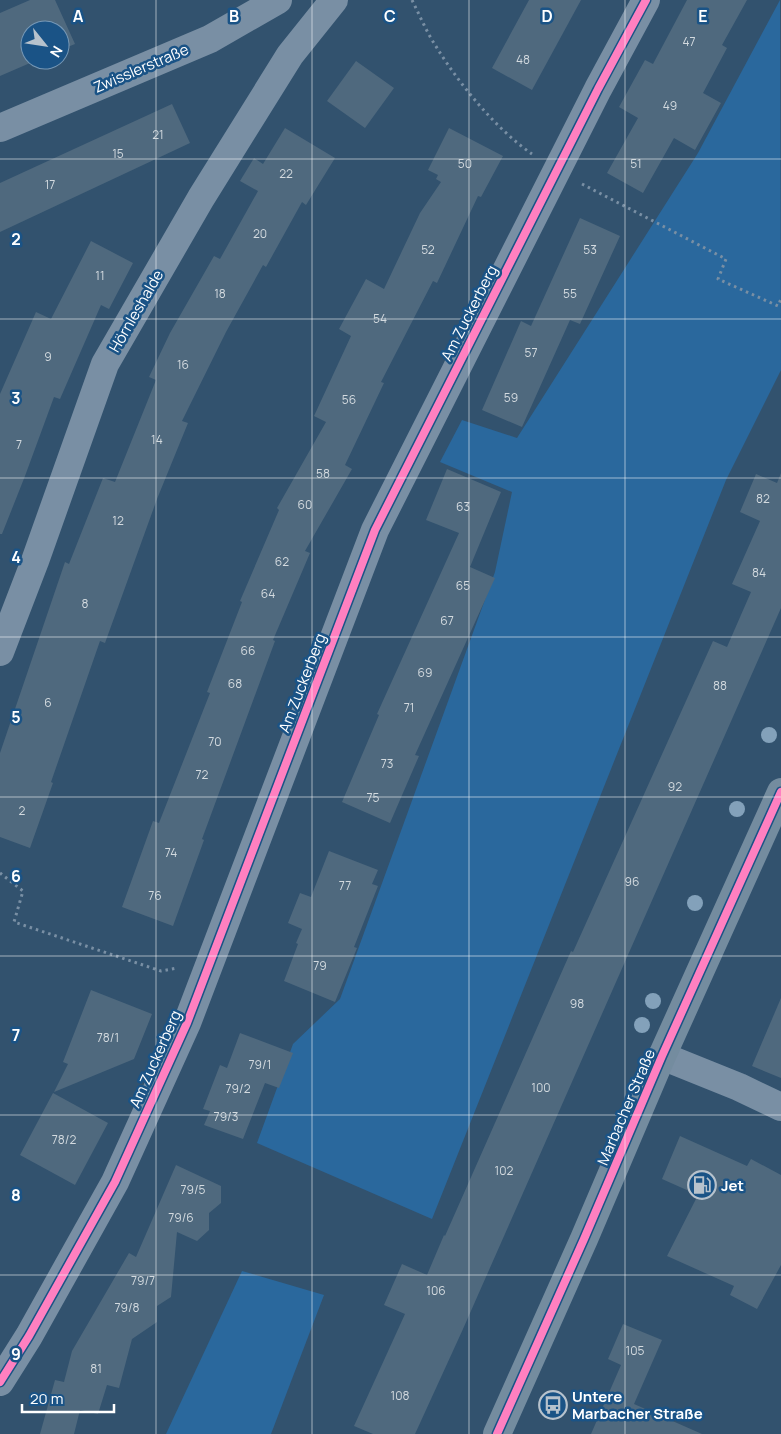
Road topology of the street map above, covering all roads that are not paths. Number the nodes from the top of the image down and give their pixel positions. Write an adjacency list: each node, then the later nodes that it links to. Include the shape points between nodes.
1 (278, 0): 4 (street, Zwisslerstraße, via 210,38)
2 (334, 0): 5 (street, Hörnleshalde, via 290,55 201,198 105,364)
3 (646, 0): 9 (street, Am Zuckerberg, via 375,530 186,1023 115,1182)
4 (0, 128)
5 (0, 652)
6 (781, 792): 7 (main road, Marbacher Straße)
7 (662, 1056): 8 (street); 10 (main road, Marbacher Straße)
8 (781, 1107)
9 (0, 1382)
10 (497, 1434)

